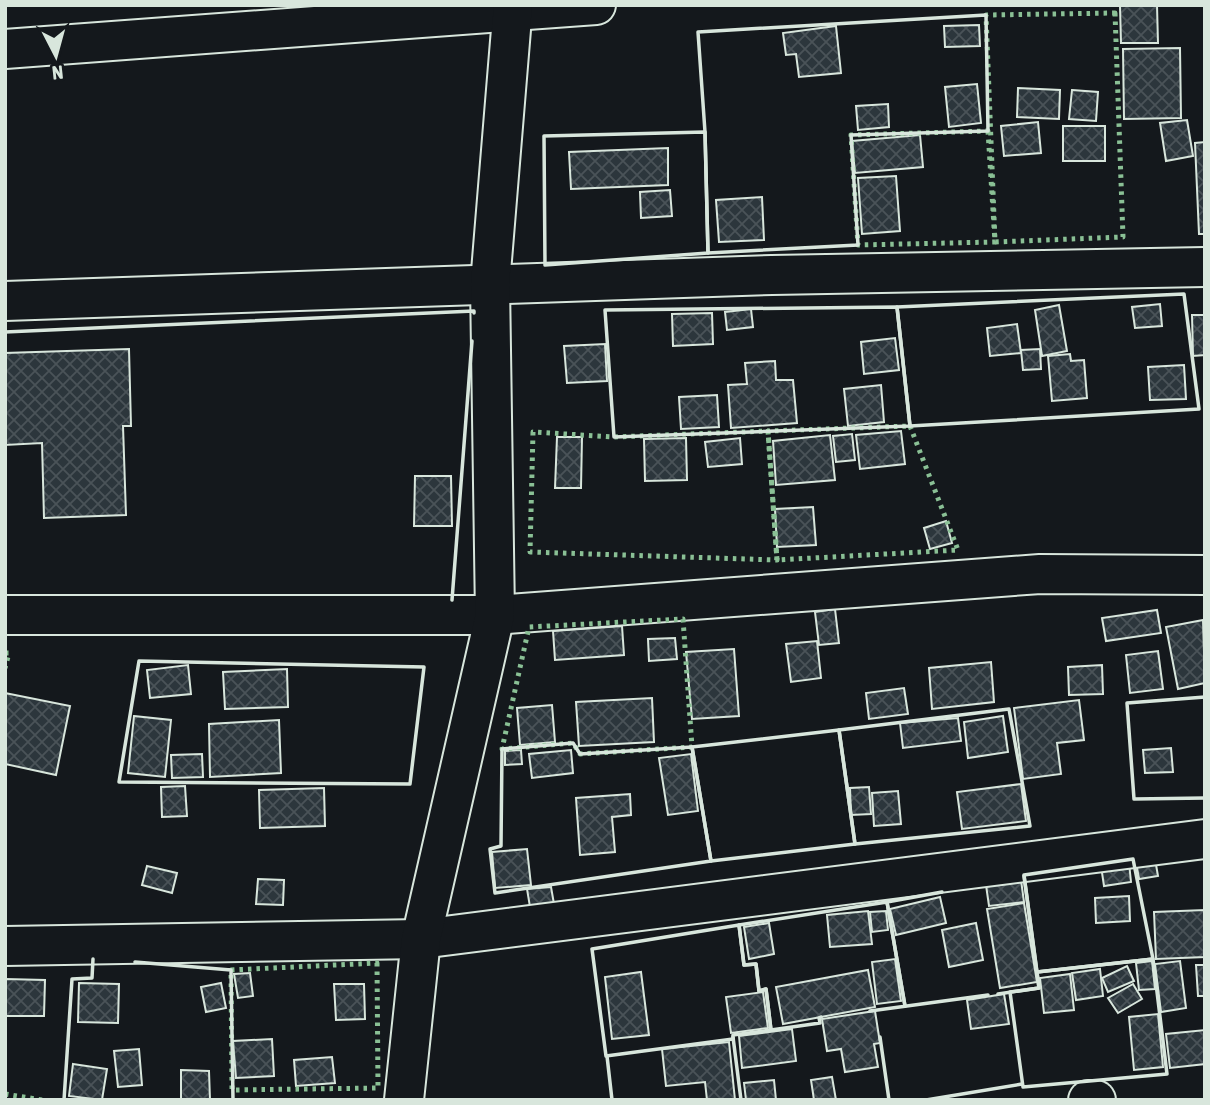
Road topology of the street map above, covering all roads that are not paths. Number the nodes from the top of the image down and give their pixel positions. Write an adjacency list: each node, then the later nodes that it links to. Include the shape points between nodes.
1 (596, 5): 2 (street)
2 (512, 7): 3 (street); 5 (street)
3 (5, 49)
4 (1205, 267): 5 (street)
5 (490, 284): 6 (street); 9 (street)
6 (5, 301)
7 (1205, 575): 9 (street, via 1040,574)
8 (5, 615): 9 (street)
9 (495, 615): 11 (street)
10 (1205, 839): 11 (street)
11 (421, 939): 12 (street); 13 (street)
12 (5, 946)
13 (404, 1100)
14 (1088, 1100): 15 (street)
15 (1096, 1100)

